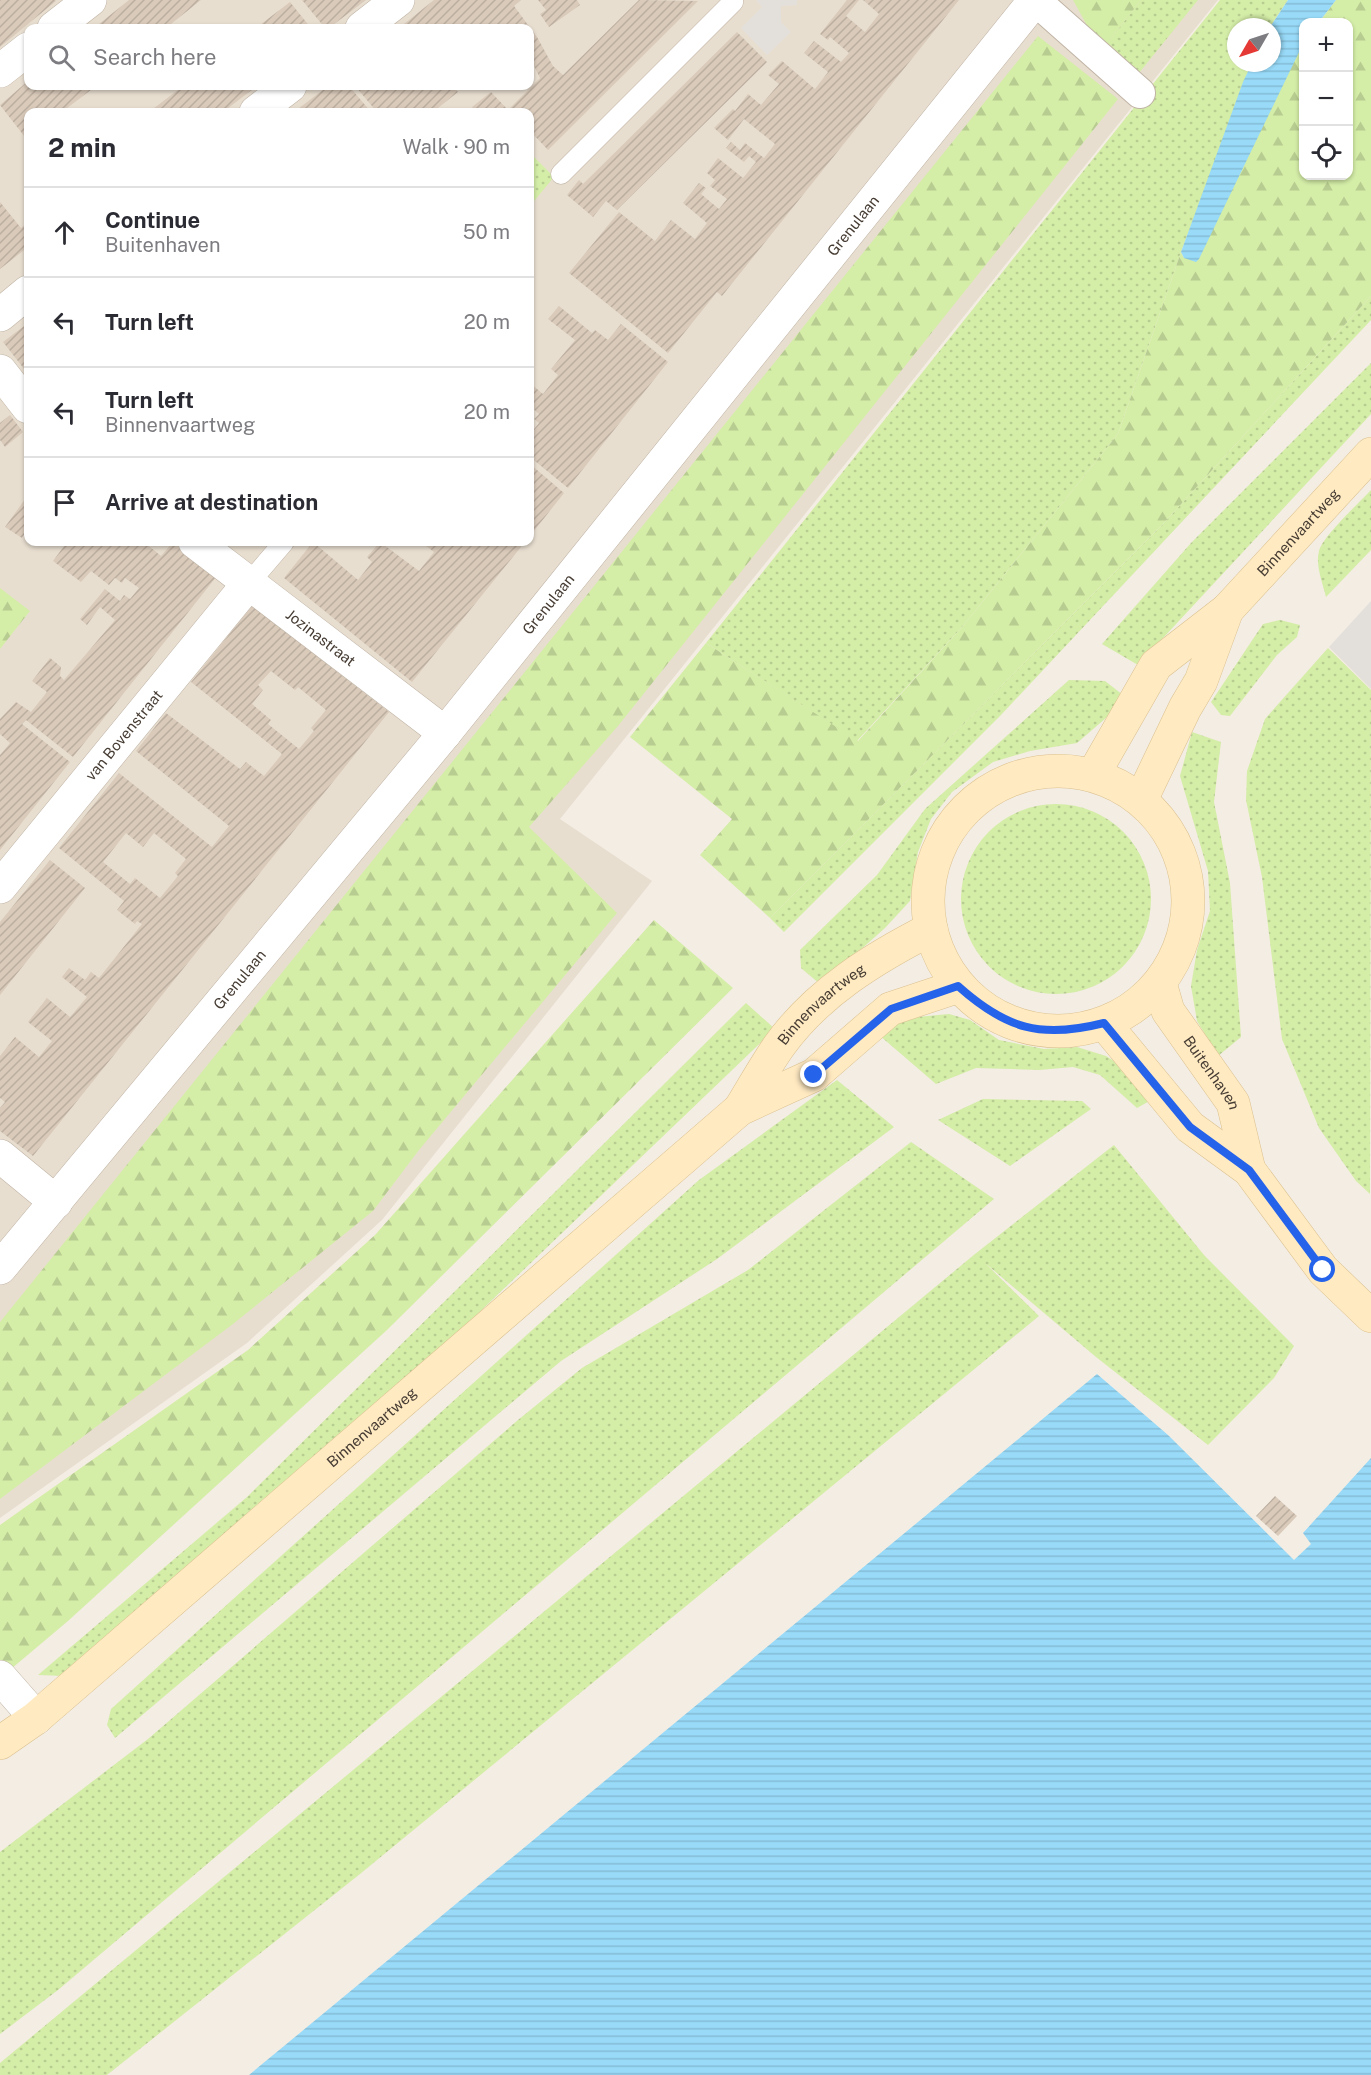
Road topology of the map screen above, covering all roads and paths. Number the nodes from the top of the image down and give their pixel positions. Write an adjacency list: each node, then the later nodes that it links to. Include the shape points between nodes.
1 (90, 0): 5 (street)
2 (398, 0): 6 (street)
3 (732, 0): 12 (lane)
4 (1035, 0): 10 (street); 22 (street, Grenulaan)
5 (59, 24)
6 (367, 24)
7 (24, 52): 8 (street)
8 (0, 71)
9 (285, 90): 11 (street)
10 (1140, 93)
11 (261, 108)
12 (561, 174)
13 (24, 295): 14 (street)
14 (0, 315)
15 (0, 371): 16 (street)
16 (24, 402)
17 (1371, 454): 21 (main road, Binnenvaartweg)
18 (200, 546): 20 (street, Jozinastraat)
19 (281, 546): 20 (lane)
20 (249, 583): 22 (street, Jozinastraat); 25 (street, van Bovenstraat)
21 (1227, 610): 23 (main road, Binnenvaartweg, via 1155,665); 24 (main road, Binnenvaartweg, via 1201,681)
22 (445, 733): 33 (street, Grenulaan)
23 (1093, 775): 24 (main road); 26 (main road, via 1060,771 1026,774 995,787 968,806 947,832 933,863 928,896)
24 (1141, 800): 27 (main road, via 1161,821 1176,846 1188,902 1185,931)
25 (0, 887)
26 (931, 929): 28 (main road, via 941,959); 30 (main road, Binnenvaartweg, via 849,977 821,1001 780,1045)
27 (1160, 983): 29 (main road, via 1134,1007); 32 (main road, Buitenhaven, via 1168,1011 1233,1103)
28 (958, 986): 29 (main road, via 982,1007 1031,1028 1073,1031); 30 (main road, Binnenvaartweg, via 891,1009 814,1075)
29 (1104, 1023): 32 (main road, Buitenhaven, via 1190,1127)
30 (740, 1109): 37 (main road, Binnenvaartweg)
31 (0, 1156): 33 (street)
32 (1249, 1170): 35 (main road, Buitenhaven, via 1323,1270)
33 (56, 1202): 34 (street, Grenulaan)
34 (0, 1268)
35 (1371, 1316)
36 (0, 1677): 37 (street)
37 (36, 1718): 38 (main road, Binnenvaartweg)
38 (0, 1743)

